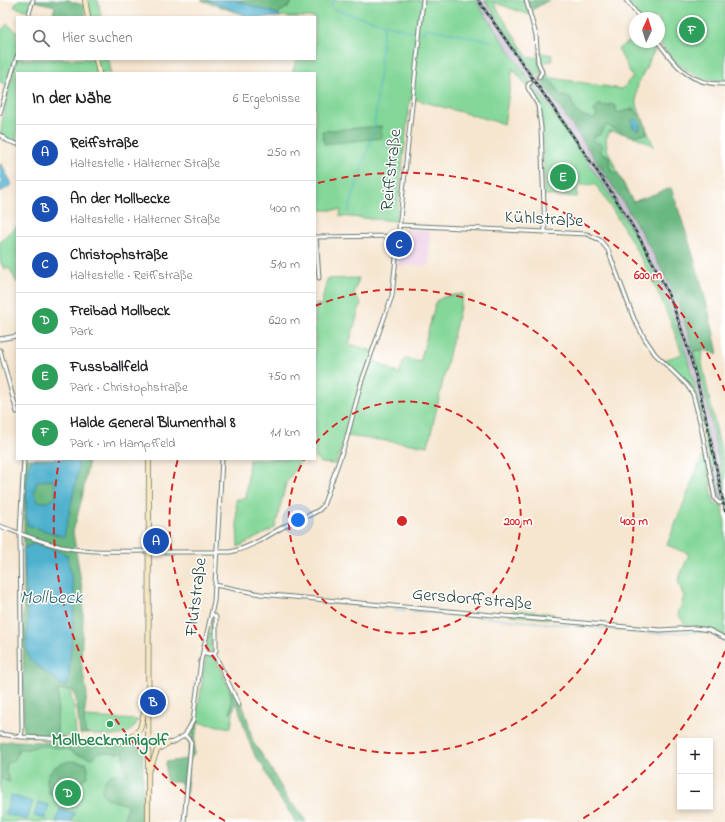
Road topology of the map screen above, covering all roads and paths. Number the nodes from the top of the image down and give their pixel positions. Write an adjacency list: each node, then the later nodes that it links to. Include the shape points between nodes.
1 (33, 0): 7 (street)
2 (85, 0): 8 (main road)
3 (423, 0): 19 (street, Reiffstraße)
4 (526, 0): 13 (street, via 536,35 538,62 542,72)
5 (626, 0): 6 (street)
6 (635, 12)
7 (28, 16)
8 (88, 16)
9 (663, 48): 15 (street, via 674,63 696,80)
10 (16, 59): 16 (street)
11 (96, 60): 12 (main road)
12 (99, 72)
13 (539, 77)
14 (531, 82): 20 (street, via 528,88 538,105 542,128)
15 (725, 84)
16 (0, 113)
17 (0, 135): 18 (street)
18 (16, 144)
19 (399, 226): 20 (street, Kühlstraße); 21 (street, Reiffstraße)
20 (545, 232): 32 (street, Kühlstraße, via 586,234 605,245 634,319 645,339 655,354 687,384 693,394 702,426 715,499 719,504)
21 (398, 236): 22 (street); 37 (street, Reiffstraße, via 392,296 361,383 346,441 323,506 253,545 238,550)
22 (316, 237)
23 (316, 247): 24 (street)
24 (319, 278)
25 (16, 336): 26 (street)
26 (0, 339)
27 (0, 350): 28 (street)
28 (16, 408)
29 (24, 460): 34 (street)
30 (149, 460): 35 (main road)
31 (222, 460): 37 (street, Flutstraße)
32 (725, 502)
33 (0, 526): 34 (street)
34 (20, 533): 35 (street, via 67,548); 47 (street)
35 (146, 552): 44 (main road)
36 (157, 552): 37 (street, Reiffstraße)
37 (216, 552): 38 (street, Flutstraße)
38 (215, 585): 39 (street, Flutstraße); 40 (street, Gersdorffstraße, via 260,594 563,622 660,630 695,628 709,630)
39 (212, 614): 41 (street, Flutstraße); 42 (street, via 216,617)
40 (725, 638)
41 (203, 652): 42 (street); 46 (street, Flutstraße, via 193,721)
42 (214, 653): 43 (street)
43 (239, 705)
44 (148, 708): 48 (main road, via 140,729); 49 (main road)
45 (0, 734): 47 (street)
46 (185, 735): 50 (street); 53 (street, via 191,742)
47 (21, 737): 48 (street)
48 (128, 740): 49 (street)
49 (148, 742): 50 (street); 51 (main road)
50 (168, 743): 51 (main road, via 157,750)
51 (148, 771): 52 (main road)
52 (148, 822)
53 (184, 822)

